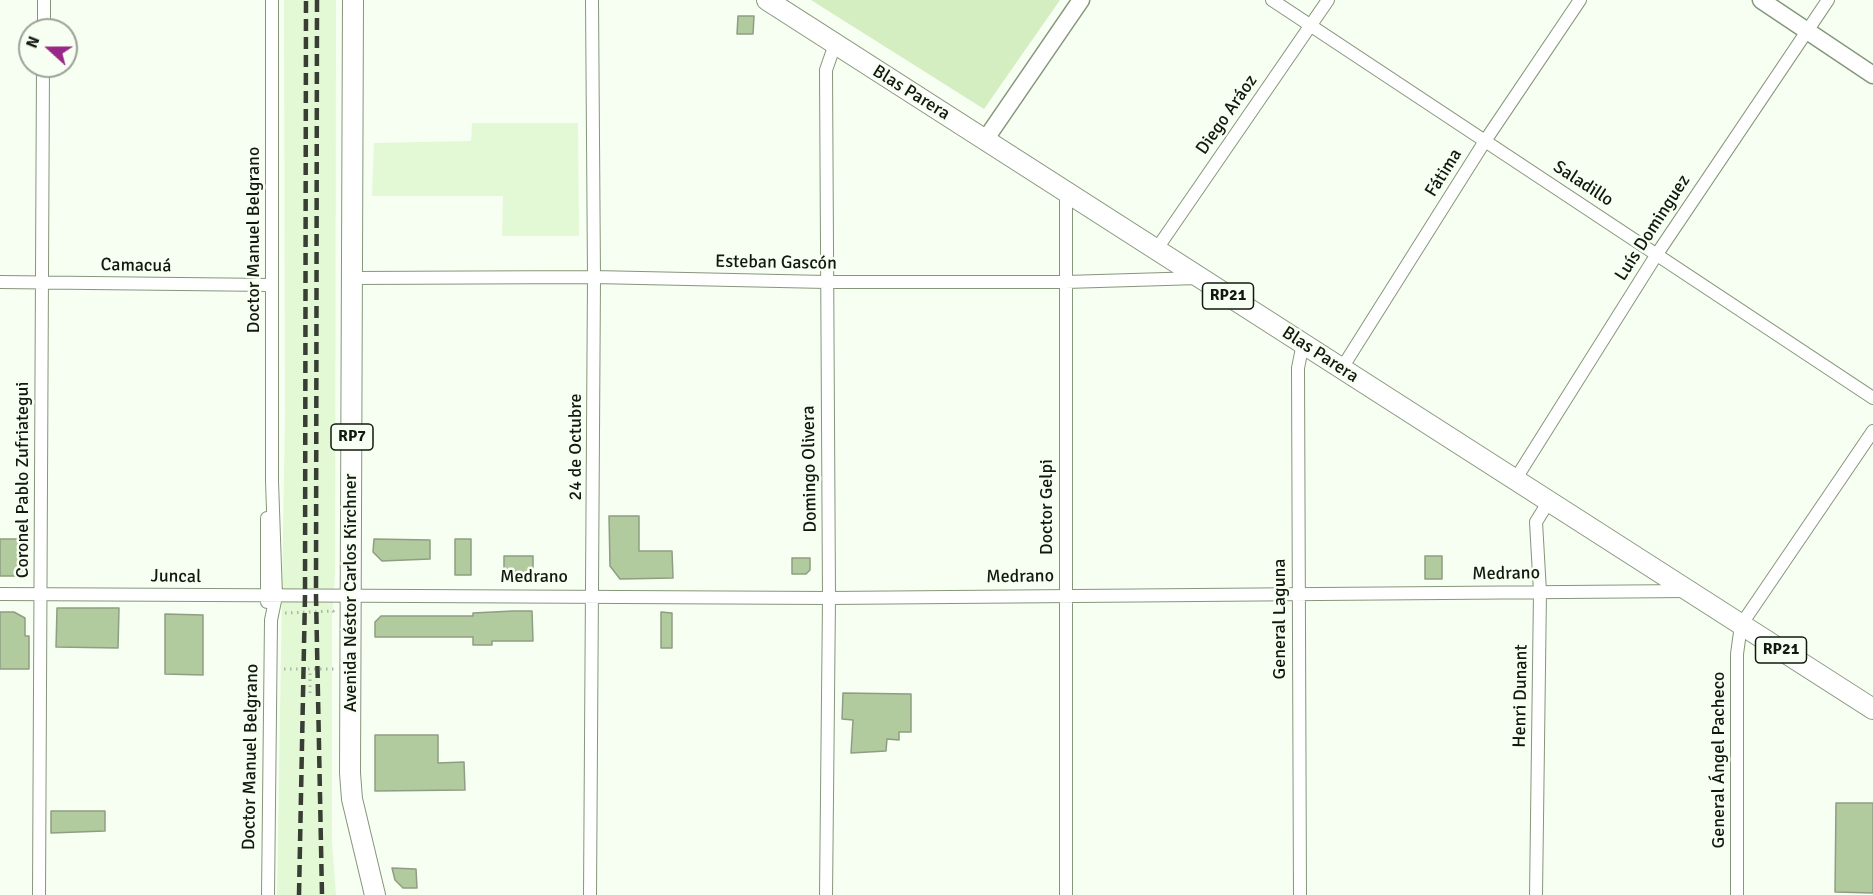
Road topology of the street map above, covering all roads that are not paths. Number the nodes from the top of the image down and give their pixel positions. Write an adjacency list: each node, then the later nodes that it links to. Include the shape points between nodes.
1 (44, 0): 12 (street)
2 (273, 0): 30 (street, Doctor Manuel Belgrano)
3 (353, 0): 24 (main road, Avenida Néstor Carlos Kirchner / RP7)
4 (592, 0): 23 (street, 24 de Octubre)
5 (767, 0): 15 (main road, Blas Parera / RP21)
6 (1081, 0): 18 (street)
7 (1272, 0): 13 (street, Saladillo)
8 (1328, 0): 13 (street, Diego Aráoz)
9 (1580, 0): 19 (street, Fátima)
10 (1761, 0): 14 (street)
11 (1828, 0): 14 (street, Luís Dominguez)
12 (44, 18)
13 (1310, 27): 19 (street, Saladillo); 21 (street, Diego Aráoz)
14 (1806, 31): 16 (street); 22 (street, Luís Dominguez)
15 (835, 44): 18 (main road, Blas Parera / RP21); 27 (street, Domingo Olivera, via 826,70)
16 (1873, 75)
17 (43, 78): 29 (street, Coronel Pablo Zufriategui)
18 (985, 140): 20 (main road, Blas Parera / RP21)
19 (1485, 141): 22 (street, Saladillo); 32 (street, Fátima)
20 (1066, 191): 21 (main road, Blas Parera / RP21); 28 (street, Doctor Gelpi)
21 (1156, 250): 25 (main road, Blas Parera / RP21)
22 (1657, 254): 33 (street, Saladillo); 35 (street, Luís Dominguez)
23 (594, 277): 24 (street, Esteban Gascón); 27 (street, Esteban Gascón); 45 (street, 24 de Octubre)
24 (352, 278): 44 (main road, Avenida Néstor Carlos Kirchner / RP7)
25 (1199, 278): 28 (street, Esteban Gascón); 31 (main road, Blas Parera / RP21)
26 (0, 282): 29 (street, Camacuá)
27 (826, 282): 28 (street, Esteban Gascón); 46 (street, Domingo Olivera)
28 (1066, 282): 41 (street, Doctor Gelpi)
29 (43, 283): 30 (street, Camacuá); 40 (street, Coronel Pablo Zufriategui)
30 (271, 285): 43 (street, Doctor Manuel Belgrano)
31 (1303, 343): 32 (main road, Blas Parera / RP21); 42 (street, General Laguna, via 1298,368)
32 (1342, 368): 35 (main road, Blas Parera / RP21)
33 (1873, 398)
34 (1873, 431): 47 (street)
35 (1515, 480): 36 (main road, Blas Parera / RP21)
36 (1549, 501): 37 (main road, Blas Parera / RP21); 38 (street, Henri Dunant, via 1536,522)
37 (1689, 591): 38 (street, Medrano); 47 (main road, Blas Parera / RP21)
38 (1540, 592): 42 (street, Medrano); 56 (street, Henri Dunant)
39 (0, 594): 40 (street, Juncal)
40 (40, 594): 43 (street, Juncal); 49 (street, Coronel Pablo Zufriategui)
41 (1065, 595): 42 (street, Medrano); 46 (street, Medrano); 54 (street, Doctor Gelpi)
42 (1298, 595): 55 (street, General Laguna)
43 (271, 596): 44 (street, Juncal); 50 (street, Doctor Manuel Belgrano)
44 (351, 596): 45 (street, Medrano); 51 (main road, Avenida Néstor Carlos Kirchner / RP7, via 352,799)
45 (593, 596): 46 (street, Medrano); 52 (street, 24 de Octubre)
46 (829, 598): 53 (street, Domingo Olivera)
47 (1742, 625): 48 (main road, Blas Parera / RP21); 57 (street, General Ángel Pacheco, via 1737,654)
48 (1873, 709)
49 (39, 895)
50 (268, 895)
51 (375, 895)
52 (590, 895)
53 (826, 895)
54 (1066, 895)
55 (1300, 895)
56 (1536, 895)
57 (1737, 895)

